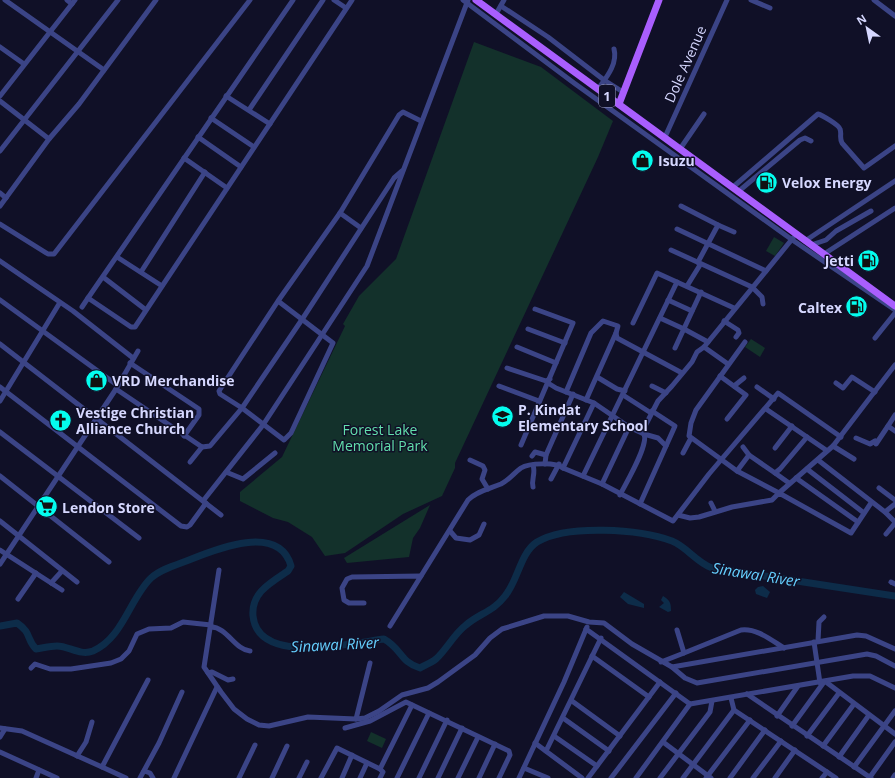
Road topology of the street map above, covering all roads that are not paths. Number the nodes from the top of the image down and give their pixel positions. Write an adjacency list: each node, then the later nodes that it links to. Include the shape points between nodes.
1 (5, 0): 24 (street)
2 (67, 0): 17 (street)
3 (118, 0): 27 (street)
4 (156, 0): 29 (street)
5 (250, 0): 65 (street, via 54,254 48,254)
6 (293, 0): 34 (street)
7 (323, 0): 37 (street)
8 (334, 0): 20 (street)
9 (352, 0): 20 (street)
10 (476, 0): 22 (main road, 1)
11 (504, 0): 19 (street)
12 (659, 0): 32 (main road)
13 (726, 0): 44 (street, Dole Avenue)
14 (751, 0): 18 (street)
15 (874, 0): 23 (street)
16 (466, 1): 41 (street); 70 (street, via 574,83)
17 (74, 2): 24 (street)
18 (764, 3): 21 (street)
19 (500, 6): 22 (street); 30 (street, via 548,37)
20 (346, 8): 42 (street)
21 (770, 8)
22 (496, 14): 31 (main road, 1)
23 (895, 16)
24 (50, 32): 27 (street); 28 (street)
25 (0, 47): 28 (street)
26 (614, 49): 30 (street, via 614,59)
27 (78, 51): 29 (street); 40 (street)
28 (24, 64): 33 (street)
29 (104, 70): 45 (street)
30 (604, 80): 31 (street); 32 (street)
31 (598, 89): 36 (main road, 1)
32 (623, 92): 36 (main road)
33 (0, 96)
34 (226, 96): 37 (street); 39 (street)
35 (0, 101): 40 (street)
36 (619, 104): 44 (main road, 1)
37 (249, 110): 42 (street)
38 (704, 114): 49 (street)
39 (211, 118): 43 (street); 48 (street)
40 (24, 120): 45 (street); 50 (street)
41 (421, 121): 53 (street); 64 (street, via 407,113 401,113)
42 (270, 124): 48 (street)
43 (198, 137): 51 (street); 52 (street)
44 (665, 138): 49 (main road, 1)
45 (49, 139): 59 (street)
46 (811, 141): 57 (street, via 805,138 800,140)
47 (895, 146): 57 (street, via 864,168 842,143 839,128 818,114)
48 (254, 148): 52 (street)
49 (680, 149): 57 (main road, 1)
50 (0, 151)
51 (184, 158): 54 (street); 75 (street)
52 (241, 167): 56 (street)
53 (403, 171): 67 (street, via 394,178); 108 (street, via 367,266)
54 (205, 172): 56 (street); 79 (street)
55 (895, 181): 72 (street)
56 (227, 188): 82 (street)
57 (736, 189): 70 (main road, 1)
58 (0, 193): 59 (street)
59 (6, 198): 60 (street)
60 (0, 206)
61 (681, 206): 66 (street)
62 (895, 208): 74 (street)
63 (871, 211): 72 (street, via 836,231 826,240)
64 (340, 212): 67 (street); 89 (street)
65 (0, 224)
66 (718, 224): 69 (street); 71 (street)
67 (361, 228): 100 (street)
68 (677, 229): 71 (street)
69 (734, 232)
70 (794, 237): 72 (main road, 1); 78 (street); 97 (street)
71 (708, 243): 77 (street); 78 (street)
72 (808, 243): 74 (main road, 1)
73 (671, 250): 77 (street)
74 (824, 254): 92 (main road, 1)
75 (117, 257): 79 (street); 80 (street)
76 (0, 261): 90 (street)
77 (698, 262): 83 (street, via 700,265); 84 (street)
78 (766, 271): 84 (street)
79 (141, 272): 82 (street)
80 (103, 277): 86 (street); 96 (street)
81 (677, 282): 83 (street); 88 (street); 103 (street, via 657,273)
82 (162, 286): 96 (street)
83 (686, 286): 85 (street)
84 (752, 287): 91 (street, via 762,297); 94 (street)
85 (701, 292): 94 (street); 98 (street)
86 (88, 298): 93 (street); 96 (street, via 133,328)
87 (0, 300): 106 (street)
88 (668, 300): 98 (street); 101 (street)
89 (278, 301): 100 (street); 150 (street, via 219,391)
90 (59, 304): 106 (street); 120 (street, via 73,311)
91 (763, 304)
92 (895, 306)
93 (82, 307)
94 (734, 308): 102 (street)
95 (535, 309): 113 (street, via 573,323)
96 (146, 310)
97 (895, 310)
98 (692, 311): 105 (street)
99 (895, 313): 110 (street)
100 (303, 318): 108 (street); 150 (street)
101 (660, 318): 105 (street); 119 (street)
102 (724, 321): 109 (street, via 738,330); 111 (street)
103 (633, 324)
104 (528, 329): 113 (street)
105 (684, 329): 111 (street); 117 (street)
106 (42, 330): 121 (street); 137 (street)
107 (616, 333): 119 (street, via 617,338); 128 (street); 140 (street, via 618,326 603,321 591,333)
108 (323, 334): 157 (street); 157 (street, via 333,342 333,345 290,436 283,440)
109 (736, 337)
110 (875, 338)
111 (708, 342): 116 (street)
112 (745, 342): 124 (street)
113 (565, 343): 123 (street)
114 (0, 344): 121 (street)
115 (517, 347): 123 (street)
116 (704, 347): 124 (street); 127 (street, via 697,352)
117 (675, 348)
118 (138, 351): 120 (street)
119 (643, 352): 127 (street); 142 (street)
120 (134, 358): 122 (street)
121 (24, 361): 139 (street); 155 (street)
122 (130, 363): 137 (street); 164 (street, via 199,409 198,417)
123 (556, 363): 131 (street)
124 (728, 364): 129 (street)
125 (895, 365): 141 (street)
126 (507, 368): 131 (street)
127 (682, 373): 143 (street)
128 (597, 376): 142 (street); 145 (street)
129 (720, 376): 135 (street); 167 (street, via 694,415 690,426)
130 (744, 378): 135 (street)
131 (549, 381): 140 (street); 148 (street)
132 (836, 383): 141 (street, via 843,388 852,377)
133 (499, 386): 148 (street)
134 (652, 386): 143 (street)
135 (734, 386): 156 (street, via 746,395)
136 (0, 387): 139 (street)
137 (117, 387): 155 (street); 164 (street)
138 (757, 387): 146 (street)
139 (6, 391): 147 (street); 172 (street)
140 (566, 392): 144 (street)
141 (875, 392): 166 (street)
142 (624, 393): 152 (street); 154 (street)
143 (666, 393): 152 (street)
144 (573, 394): 145 (street); 179 (street)
145 (586, 400): 149 (street)
146 (774, 400): 151 (street); 166 (street, via 778,393)
147 (0, 401)
148 (539, 401): 169 (street)
149 (594, 403): 154 (street); 189 (street)
150 (242, 408): 157 (street); 173 (street, via 210,446)
151 (766, 409): 158 (street); 182 (street)
152 (652, 412): 163 (street); 170 (street, via 675,426)
153 (895, 415): 159 (street)
154 (611, 416): 160 (street); 196 (street)
155 (96, 417): 172 (street); 207 (street)
156 (727, 419)
157 (263, 425): 192 (street)
158 (792, 426): 165 (street); 175 (street)
159 (888, 426): 161 (street); 168 (street, via 876,444 875,440 870,444)
160 (629, 427): 163 (street); 200 (street)
161 (895, 431)
162 (0, 432): 195 (street)
163 (643, 433): 170 (street, via 658,438); 205 (street, via 646,440)
164 (184, 436): 173 (street)
165 (806, 437): 176 (street); 193 (street)
166 (841, 437): 171 (street)
167 (691, 438): 178 (street); 182 (street)
168 (856, 438)
169 (521, 445)
170 (666, 446): 210 (street)
171 (833, 446): 176 (street); 183 (street)
172 (76, 447): 195 (street); 207 (street, via 181,526 190,525)
173 (202, 447): 186 (street)
174 (743, 447): 180 (street)
175 (775, 448)
176 (826, 450): 185 (street)
177 (276, 452): 192 (street, via 243,479)
178 (683, 453)
179 (546, 455): 181 (street, via 535,452); 187 (street)
180 (749, 455): 191 (street); 193 (street)
181 (532, 456)
182 (723, 459): 191 (street); 217 (street)
183 (854, 459)
184 (470, 460): 203 (street, via 483,466 485,470 482,479)
185 (818, 460): 190 (street); 209 (street)
186 (190, 462)
187 (545, 464): 188 (street); 189 (street)
188 (533, 466): 201 (street); 203 (street, via 523,467 506,481)
189 (561, 466): 196 (street); 198 (street)
190 (807, 469): 197 (street); 215 (street)
191 (737, 470): 204 (street)
192 (226, 472): 207 (street)
193 (775, 473): 199 (street)
194 (0, 476): 212 (street)
195 (58, 476): 212 (street); 225 (street)
196 (583, 476): 200 (street)
197 (796, 478): 199 (street); 219 (street)
198 (551, 479)
199 (789, 482): 204 (street)
200 (602, 484): 205 (street)
201 (533, 487)
202 (878, 488): 206 (street)
203 (488, 489): 222 (street, via 476,493 468,500)
204 (779, 493): 213 (street, via 772,500); 219 (street, via 850,533)
205 (620, 494): 210 (street)
206 (895, 500)
207 (204, 502): 216 (street)
208 (711, 503): 213 (street)
209 (871, 503): 214 (street); 215 (street)
210 (640, 504): 217 (street, via 673,521)
211 (895, 504): 214 (street)
212 (38, 507): 224 (street); 228 (street)
213 (715, 511): 217 (street, via 695,517)
214 (885, 512): 220 (street)
215 (864, 513): 219 (street)
216 (221, 515)
217 (678, 515)
218 (0, 521): 224 (street)
219 (858, 522)
220 (895, 522): 223 (street)
221 (484, 524): 222 (street, via 479,535 470,540 456,538)
222 (450, 531): 233 (street)
223 (886, 534)
224 (19, 537): 227 (street); 231 (street)
225 (139, 538)
226 (0, 550): 227 (street)
227 (6, 554): 229 (street); 232 (street)
228 (109, 562)
229 (0, 564)
230 (219, 570): 241 (street)
231 (62, 572): 234 (street); 235 (street)
232 (36, 573): 235 (street); 237 (street)
233 (421, 576): 238 (street, via 347,579 342,588 344,600 349,603); 242 (street)
234 (77, 582)
235 (51, 583): 236 (street)
236 (62, 590)
237 (18, 599)
238 (364, 603)
239 (824, 617): 246 (street, via 820,622)
240 (589, 622): 243 (street); 252 (street, via 604,623); 283 (street, via 550,615 507,626 496,633 471,658 438,682 428,688 407,692 379,711 365,718)
241 (211, 626): 249 (street, via 220,628 243,649); 257 (street, via 183,622 171,628 149,629 138,634 129,651 111,664 71,669 48,668 35,664); 258 (street, via 203,665)
242 (390, 626)
243 (586, 629): 245 (street); 302 (street)
244 (677, 630): 250 (street)
245 (600, 638): 251 (street); 261 (street)
246 (816, 642): 247 (street); 248 (street, via 862,635); 254 (street)
247 (784, 648): 250 (street, via 762,634 748,629); 256 (street)
248 (895, 649)
249 (250, 651)
250 (684, 653): 252 (street)
251 (592, 656): 270 (street); 273 (street)
252 (661, 662): 256 (street)
253 (370, 663): 283 (street)
254 (817, 663): 255 (street, via 872,654); 256 (street, via 697,683 685,678); 262 (street)
255 (895, 666)
256 (672, 667)
257 (31, 668)
258 (208, 673): 259 (street, via 212,672 228,680); 264 (street)
259 (233, 679)
260 (148, 680): 319 (street)
261 (660, 682): 267 (street); 270 (street)
262 (823, 682): 263 (street); 265 (street, via 865,675); 268 (street); 287 (street)
263 (798, 686): 269 (street); 281 (street)
264 (217, 688): 283 (street, via 238,712 247,719 265,726 308,716); 333 (street)
265 (895, 688)
266 (182, 692): 323 (street, via 160,743)
267 (676, 693): 274 (street); 352 (street)
268 (839, 693): 275 (street); 296 (street)
269 (747, 694): 271 (street); 281 (street)
270 (649, 697): 295 (street)
271 (730, 698): 272 (street); 277 (street)
272 (712, 700): 274 (street); 311 (street, via 710,712)
273 (572, 701): 282 (street); 295 (street)
274 (690, 704): 300 (street)
275 (854, 704): 280 (street); 306 (street)
276 (412, 705): 279 (street); 290 (street, via 403,702 370,721); 324 (street)
277 (734, 710): 285 (street); 317 (street)
278 (895, 711): 288 (street)
279 (429, 713): 284 (street); 342 (street)
280 (869, 714): 288 (street); 314 (street)
281 (777, 716): 287 (street)
282 (563, 718): 294 (street); 307 (street)
283 (356, 719)
284 (447, 720): 291 (street); 343 (street)
285 (750, 720): 292 (street); 327 (street)
286 (92, 722): 313 (street, via 86,742)
287 (792, 726): 296 (street)
288 (884, 726): 293 (street); 320 (street)
289 (3, 728): 297 (street); 313 (street, via 22,731)
290 (345, 728)
291 (462, 728): 298 (street); 344 (street)
292 (765, 730): 299 (street); 356 (street)
293 (895, 734)
294 (554, 736): 309 (street); 318 (street)
295 (620, 736): 307 (street)
296 (807, 736): 306 (street)
297 (0, 737)
298 (478, 737): 303 (street); 345 (street)
299 (781, 741): 308 (street); 357 (street)
300 (663, 742): 311 (street); 353 (street)
301 (895, 742): 361 (street)
302 (536, 743): 309 (street); 321 (street)
303 (495, 744): 346 (street); 347 (street, via 510,754)
304 (255, 745): 334 (street)
305 (287, 746): 335 (street)
306 (823, 746): 314 (street)
307 (609, 750): 318 (street)
308 (795, 750): 325 (street); 358 (street)
309 (546, 751): 350 (street)
310 (0, 752): 322 (street)
311 (678, 754): 317 (street); 354 (street)
312 (352, 755): 316 (street); 337 (street, via 336,748); 338 (street)
313 (77, 756): 319 (street)
314 (839, 757): 320 (street)
315 (306, 762): 336 (street)
316 (368, 763): 324 (street); 339 (street)
317 (692, 765): 327 (street); 355 (street)
318 (597, 766): 351 (street)
319 (102, 767): 330 (street)
320 (854, 767): 361 (street)
321 (524, 768): 348 (street); 349 (street)
322 (39, 770): 328 (street); 329 (street)
323 (144, 770): 331 (street); 332 (street)
324 (381, 770): 340 (street); 341 (street)
325 (827, 772): 359 (street); 360 (street)
326 (895, 775): 362 (street)
327 (708, 777)
328 (36, 778)
329 (57, 778)
330 (126, 778)
331 (140, 778)
332 (153, 778)
333 (174, 778)
334 (239, 778)
335 (272, 778)
336 (299, 778)
337 (321, 778)
338 (342, 778)
339 (360, 778)
340 (380, 778)
341 (386, 778)
342 (397, 778)
343 (419, 778)
344 (438, 778)
345 (458, 778)
346 (479, 778)
347 (499, 778)
348 (519, 778)
349 (548, 778)
350 (582, 778)
351 (588, 778)
352 (612, 778)
353 (636, 778)
354 (660, 778)
355 (683, 778)
356 (730, 778)
357 (753, 778)
358 (775, 778)
359 (822, 778)
360 (836, 778)
361 (870, 778)
362 (893, 778)

